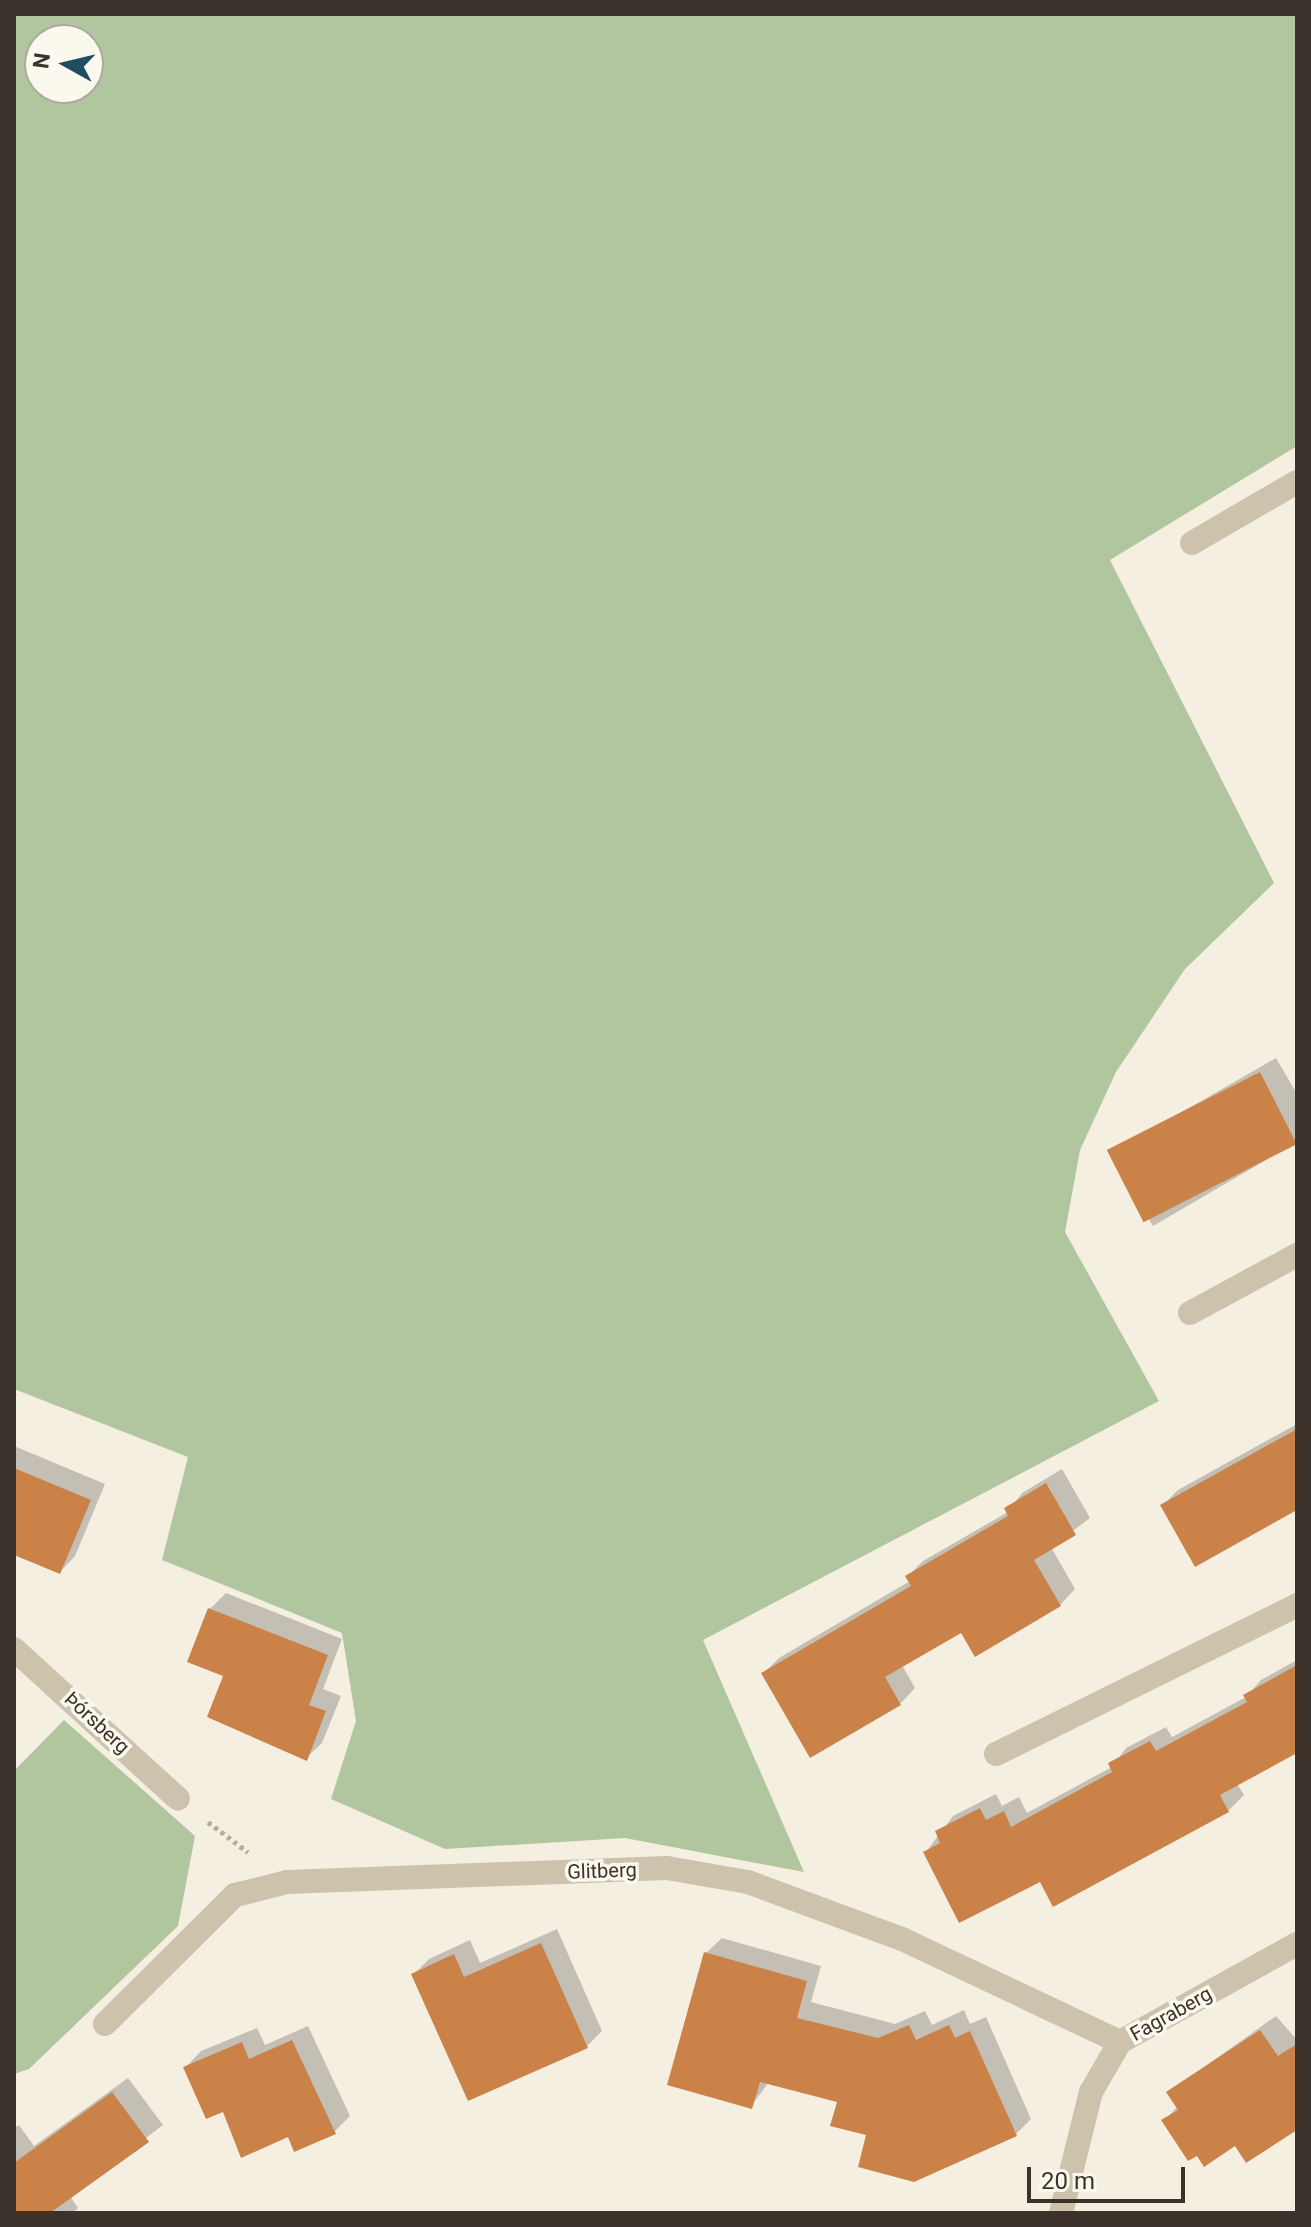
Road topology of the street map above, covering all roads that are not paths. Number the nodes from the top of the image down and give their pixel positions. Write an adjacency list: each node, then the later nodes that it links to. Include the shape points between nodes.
1 (1297, 482): 2 (street)
2 (1192, 543)
3 (1297, 1255): 4 (street)
4 (1190, 1313)
5 (1297, 1605): 7 (street)
6 (14, 1649): 8 (street, Þórsberg)
7 (996, 1754)
8 (178, 1799)
9 (1297, 1944): 11 (street, Fagraberg)
10 (105, 2024): 11 (street, Glitberg, via 235,1895 287,1882 667,1868 748,1882 902,1939)
11 (1120, 2042): 12 (street, Fagraberg, via 1091,2092)
12 (1061, 2213)

